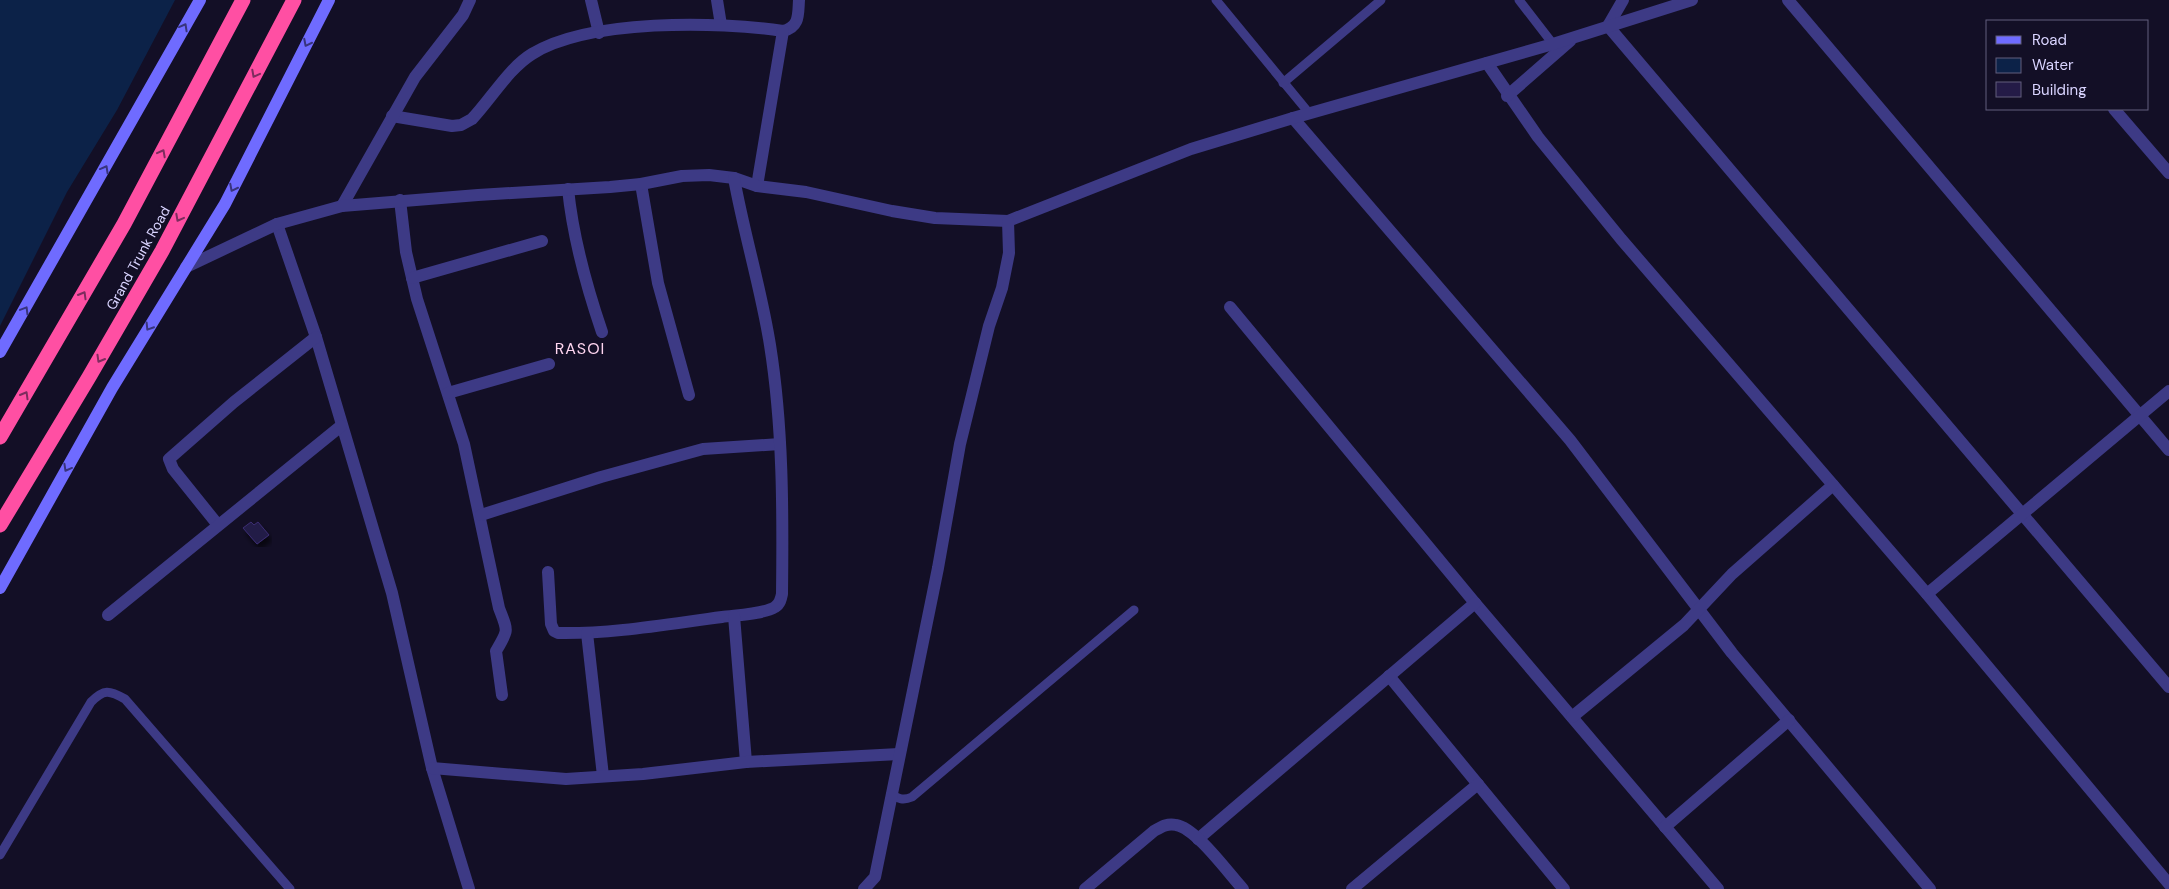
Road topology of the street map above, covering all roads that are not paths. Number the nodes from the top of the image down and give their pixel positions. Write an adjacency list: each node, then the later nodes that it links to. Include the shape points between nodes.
1 (200, 0): 43 (street, one-way to 1)
2 (243, 0): 50 (highway, Grand Trunk Road, one-way to 2, via 124,224)
3 (294, 0): 56 (highway, Grand Trunk Road, one-way to 56, via 157,259)
4 (329, 0): 38 (street, one-way to 38, via 225,204)
5 (470, 0): 26 (street, via 463,15 415,77)
6 (591, 0): 18 (street)
7 (717, 0): 15 (street)
8 (799, 0): 17 (street, via 797,23)
9 (1216, 0): 22 (lane)
10 (1381, 0): 22 (lane)
11 (1519, 0): 20 (lane)
12 (1623, 0): 16 (street)
13 (1692, 0): 16 (street)
14 (1788, 0): 48 (street)
15 (721, 25): 17 (street); 18 (street, via 672,25)
16 (1608, 26): 19 (street); 55 (street)
17 (784, 31): 31 (street)
18 (599, 33): 26 (street, via 558,41 530,55 472,118 461,124 452,126)
19 (1574, 38): 20 (street); 23 (street)
20 (1554, 44): 21 (street)
21 (1487, 63): 23 (street); 25 (street)
22 (1283, 83): 25 (lane)
23 (1508, 96): 53 (street, via 1621,239)
24 (2115, 110): 28 (street)
25 (1309, 114): 27 (street)
26 (392, 116): 34 (street)
27 (1293, 118): 35 (street, via 1191,149); 62 (street, via 1570,440)
28 (2169, 174)
29 (734, 178): 30 (street, via 708,174); 31 (street); 51 (street, via 762,299)
30 (641, 184): 32 (street); 47 (street, via 658,283)
31 (757, 186): 35 (street, via 806,192 936,218)
32 (568, 189): 33 (street); 41 (street, via 572,225)
33 (400, 200): 34 (street); 39 (street)
34 (342, 206): 36 (street)
35 (1008, 221): 72 (street, via 1009,252 1002,288 989,326 960,444)
36 (277, 224): 38 (street); 42 (street)
37 (542, 240): 39 (street)
38 (186, 267): 59 (street, one-way to 59, via 112,388)
39 (412, 278): 46 (street)
40 (1230, 307): 61 (street)
41 (602, 332)
42 (316, 337): 49 (street); 57 (street, via 169,459 173,470)
43 (0, 352)
44 (550, 364): 46 (street)
45 (2169, 391): 48 (street)
46 (448, 393): 54 (street)
47 (689, 395)
48 (2140, 415): 52 (street); 55 (street)
49 (341, 426): 57 (street); 74 (street, via 392,594)
50 (0, 437)
51 (780, 444): 54 (street, via 703,449 610,474); 65 (street, via 783,520 780,602 768,610)
52 (2169, 450)
53 (1833, 485): 60 (street); 62 (street, via 1732,574)
54 (481, 515): 69 (street, via 506,631 496,651)
55 (2023, 515): 60 (street); 68 (street)
56 (0, 525)
57 (218, 525): 64 (street)
58 (548, 572): 66 (street, via 554,631)
59 (0, 588)
60 (1927, 594): 81 (street)
61 (1475, 603): 67 (street); 70 (street)
62 (1698, 609): 70 (street, via 1670,638); 71 (street)
63 (1134, 610): 77 (lane, via 912,797 906,800)
64 (108, 615)
65 (734, 616): 66 (street); 73 (street)
66 (587, 633): 75 (street)
67 (1389, 676): 76 (street); 79 (street)
68 (2169, 687)
69 (502, 695)
70 (1572, 717): 78 (street)
71 (1789, 720): 78 (street); 90 (street)
72 (899, 754): 73 (street); 77 (street)
73 (746, 762): 75 (street)
74 (432, 768): 75 (street, via 566,779); 83 (street)
75 (603, 776)
76 (1478, 784): 87 (street); 88 (street)
77 (891, 794): 84 (street, via 875,877)
78 (1665, 827): 89 (street)
79 (1198, 839): 85 (street, via 1186,829 1164,825); 86 (street)
80 (0, 855): 82 (lane, via 90,702 100,693 112,692 125,699)
81 (2169, 884): 91 (street)
82 (290, 889)
83 (469, 889)
84 (864, 889)
85 (1085, 889)
86 (1242, 889)
87 (1352, 889)
88 (1564, 889)
89 (1718, 889)
90 (1930, 889)
91 (2164, 889)

